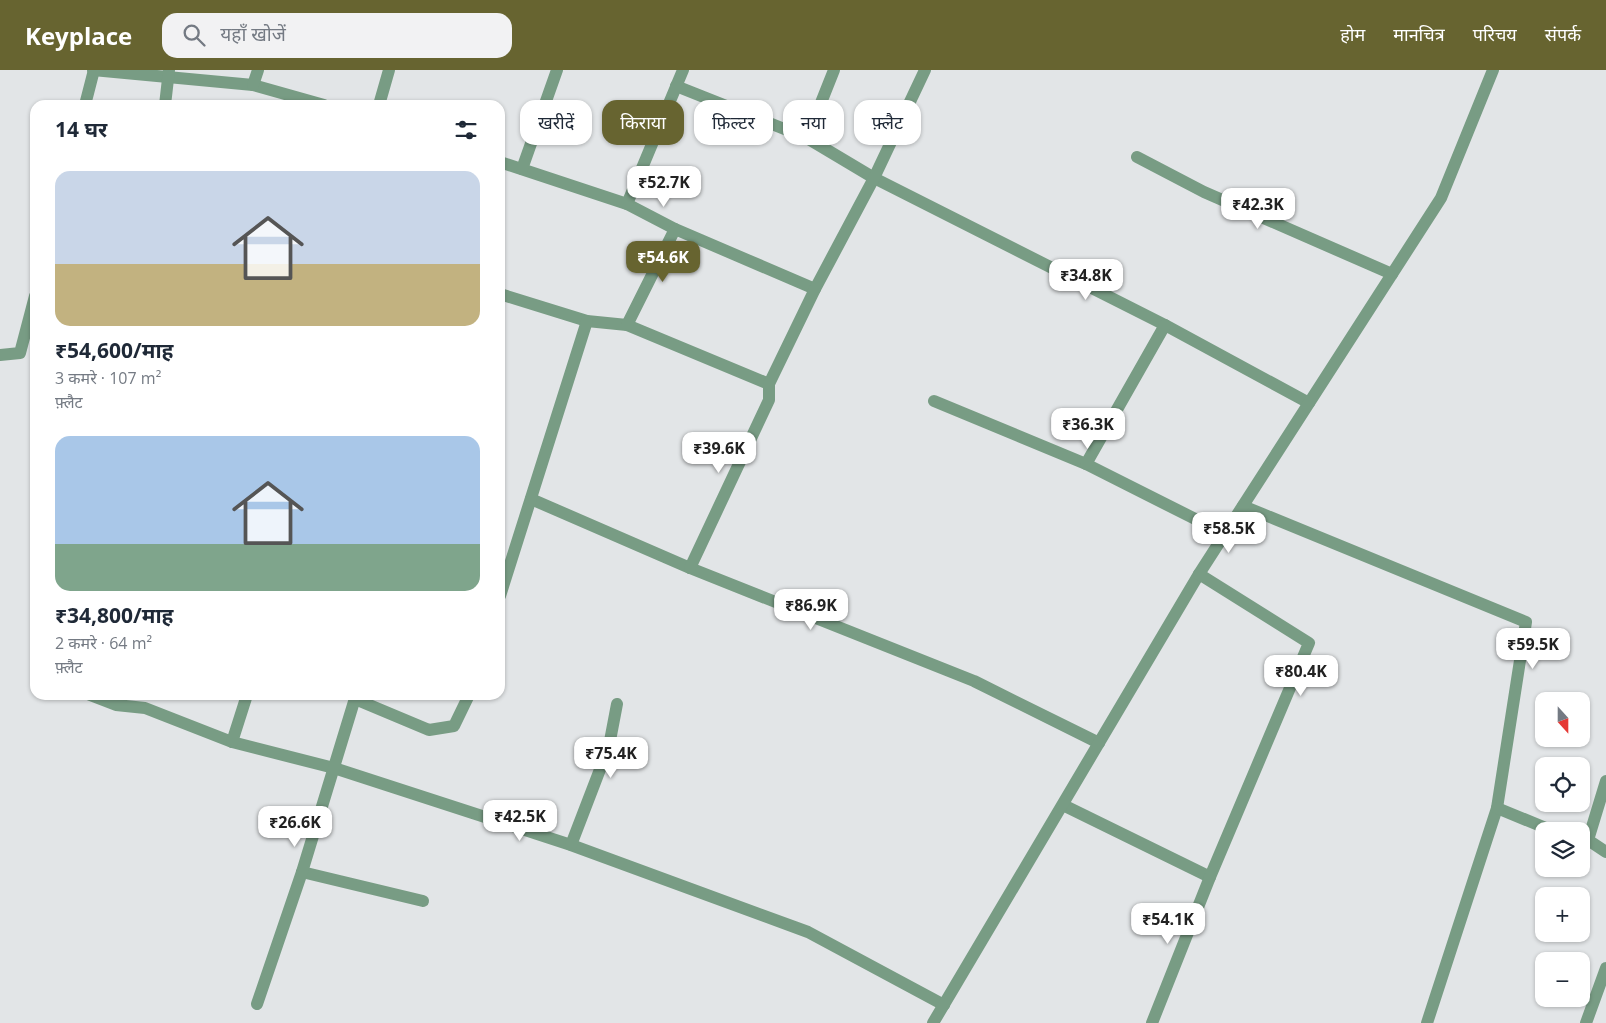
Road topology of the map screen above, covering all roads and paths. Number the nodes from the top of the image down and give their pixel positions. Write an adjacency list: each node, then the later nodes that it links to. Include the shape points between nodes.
1 (93, 70): 9 (street); 12 (street)
2 (258, 70): 10 (street)
3 (389, 70): 15 (street)
4 (557, 70): 21 (street)
5 (684, 70): 11 (street)
6 (834, 70): 16 (street)
7 (924, 70): 22 (street)
8 (1493, 70): 25 (street, via 1441,198)
9 (168, 73): 10 (street); 13 (street)
10 (253, 85): 14 (street)
11 (676, 86): 17 (street); 23 (street)
12 (86, 100)
13 (165, 100)
14 (306, 100)
15 (380, 100)
16 (822, 100)
17 (783, 129)
18 (818, 145): 22 (street)
19 (1137, 157): 25 (street, via 1204,192)
20 (505, 164): 21 (street)
21 (522, 169): 23 (street)
22 (874, 178): 26 (street); 31 (street)
23 (626, 204): 24 (street)
24 (675, 229): 26 (street); 30 (street)
25 (1392, 274): 35 (street)
26 (815, 289): 33 (street)
27 (505, 296): 29 (street)
28 (30, 315): 32 (street, via 20,353)
29 (586, 321): 30 (street); 37 (street)
30 (627, 325): 33 (street)
31 (1165, 325): 35 (street); 36 (street)
32 (0, 355)
33 (769, 384): 40 (street, via 769,400)
34 (934, 401): 36 (street)
35 (1310, 403): 38 (street)
36 (1086, 464): 39 (street)
37 (531, 500): 40 (street); 42 (street)
38 (1243, 506): 39 (street); 54 (street, via 1526,622)
39 (1225, 534): 41 (street)
40 (690, 568): 50 (street, via 974,681)
41 (1199, 574): 50 (street); 61 (street, via 1308,643)
42 (505, 581)
43 (103, 700): 49 (street, via 116,705 146,708)
44 (245, 700): 49 (street)
45 (355, 700): 51 (street)
46 (363, 700): 47 (street, via 429,730 454,726)
47 (467, 700)
48 (617, 704): 58 (street, via 609,746)
49 (232, 742): 51 (street)
50 (1099, 743): 53 (street)
51 (334, 768): 58 (street); 60 (street)
52 (1606, 781): 56 (street)
53 (1063, 805): 61 (street); 65 (street)
54 (1497, 808): 55 (street); 68 (street)
55 (1535, 824)
56 (1590, 824)
57 (1590, 843): 59 (street)
58 (571, 845): 65 (street, via 808,932)
59 (1606, 852)
60 (302, 872): 62 (street); 64 (street)
61 (1210, 878): 67 (street)
62 (423, 901)
63 (1605, 972): 69 (street)
64 (257, 1004)
65 (944, 1005): 66 (street)
66 (933, 1023)
67 (1152, 1023)
68 (1427, 1023)
69 (1586, 1023)

